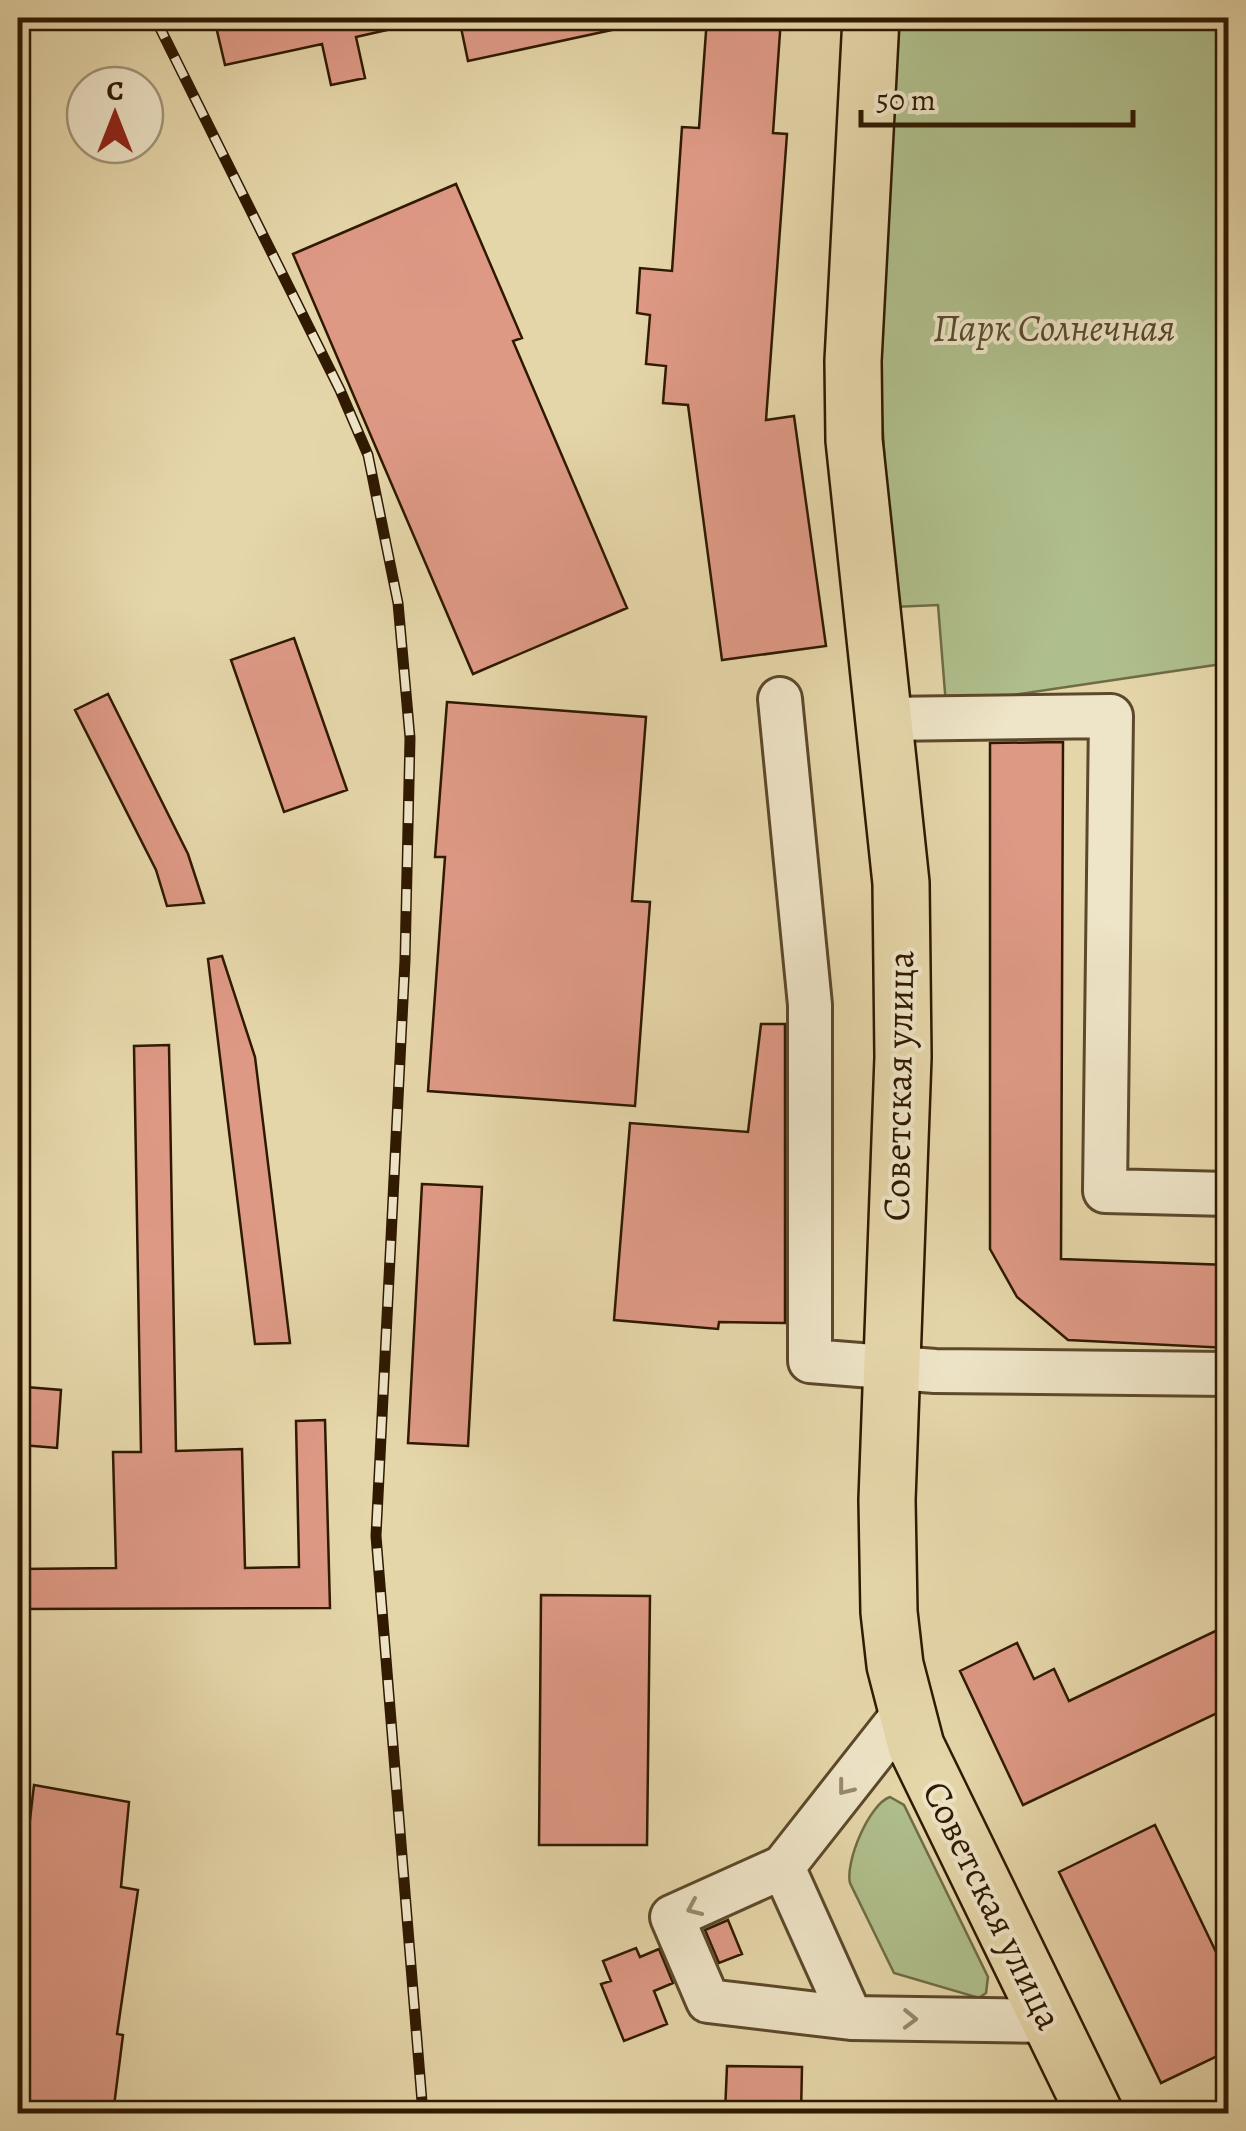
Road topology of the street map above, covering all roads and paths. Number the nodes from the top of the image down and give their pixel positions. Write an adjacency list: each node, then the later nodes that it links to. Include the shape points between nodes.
1 (871, 18): 3 (main road, Советская улица, via 853,401)
2 (780, 699): 5 (lane, via 810,1004 810,1361)
3 (884, 718): 4 (lane, via 1111,716 1105,1191); 5 (main road, Советская улица, via 901,902 903,1057)
4 (1228, 1194)
5 (891, 1369): 6 (lane); 7 (main road, Советская улица, via 889,1612)
6 (1228, 1374)
7 (905, 1712): 8 (lane, one-way to 8); 10 (main road, Советская улица)
8 (783, 1867): 9 (lane); 9 (lane, one-way to 9, via 672,1917 708,2000)
9 (851, 2018): 10 (lane, one-way to 10)
10 (1048, 2021): 11 (main road, Советская улица)
11 (1095, 2114)

